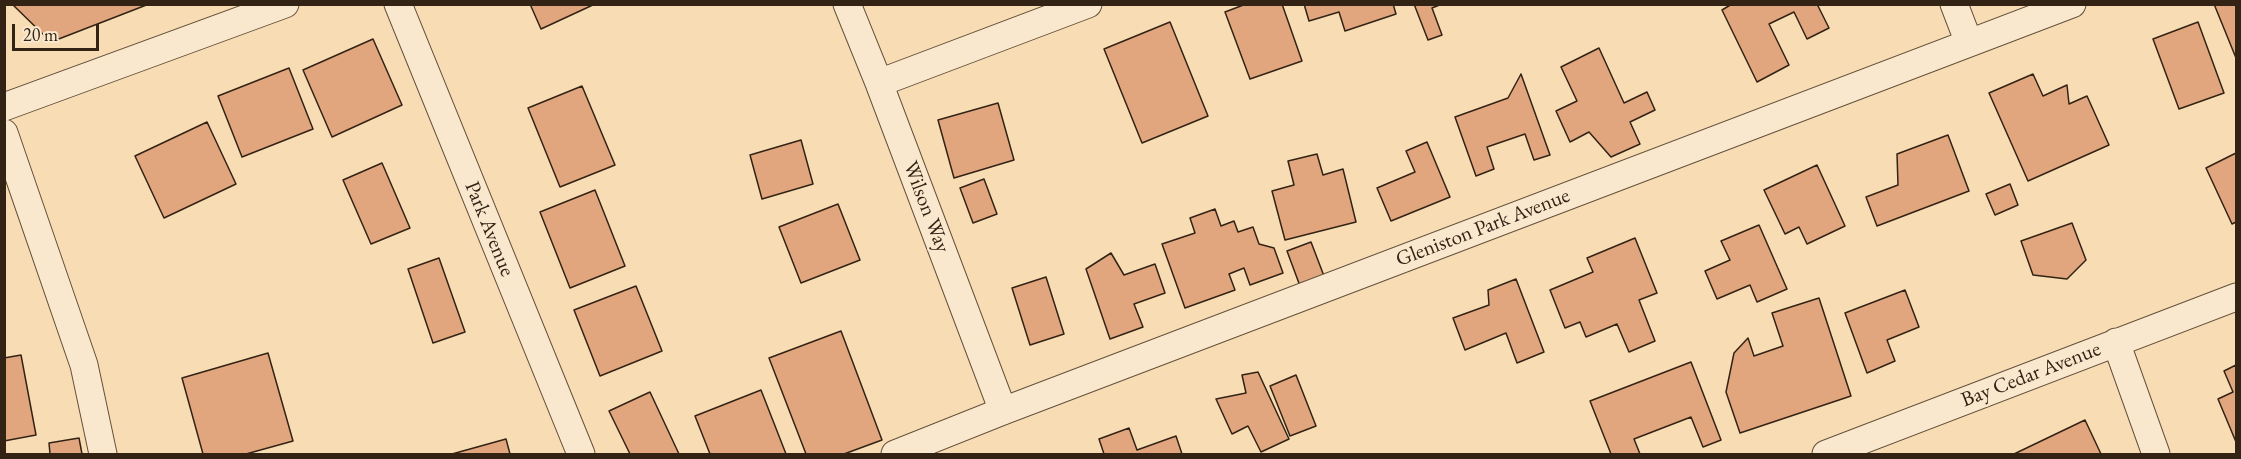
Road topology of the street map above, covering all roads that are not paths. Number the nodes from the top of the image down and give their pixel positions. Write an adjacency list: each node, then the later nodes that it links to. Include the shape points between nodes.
1 (285, 4): 9 (street)
2 (398, 4): 15 (street, Park Avenue)
3 (847, 4): 8 (street, Wilson Way)
4 (1088, 4): 8 (street)
5 (1954, 4): 7 (street)
6 (2072, 4): 7 (street, Gleniston Park Avenue)
7 (1969, 43): 13 (street, Gleniston Park Avenue)
8 (879, 83): 13 (street, Wilson Way)
9 (4, 107)
10 (4, 133): 14 (street, via 84,365)
11 (2236, 297): 12 (street, Bay Cedar Avenue)
12 (2116, 342): 17 (street, Bay Cedar Avenue); 18 (street)
13 (1003, 411): 16 (street, Gleniston Park Avenue)
14 (103, 454)
15 (581, 454)
16 (895, 454)
17 (1826, 454)
18 (2156, 454)

